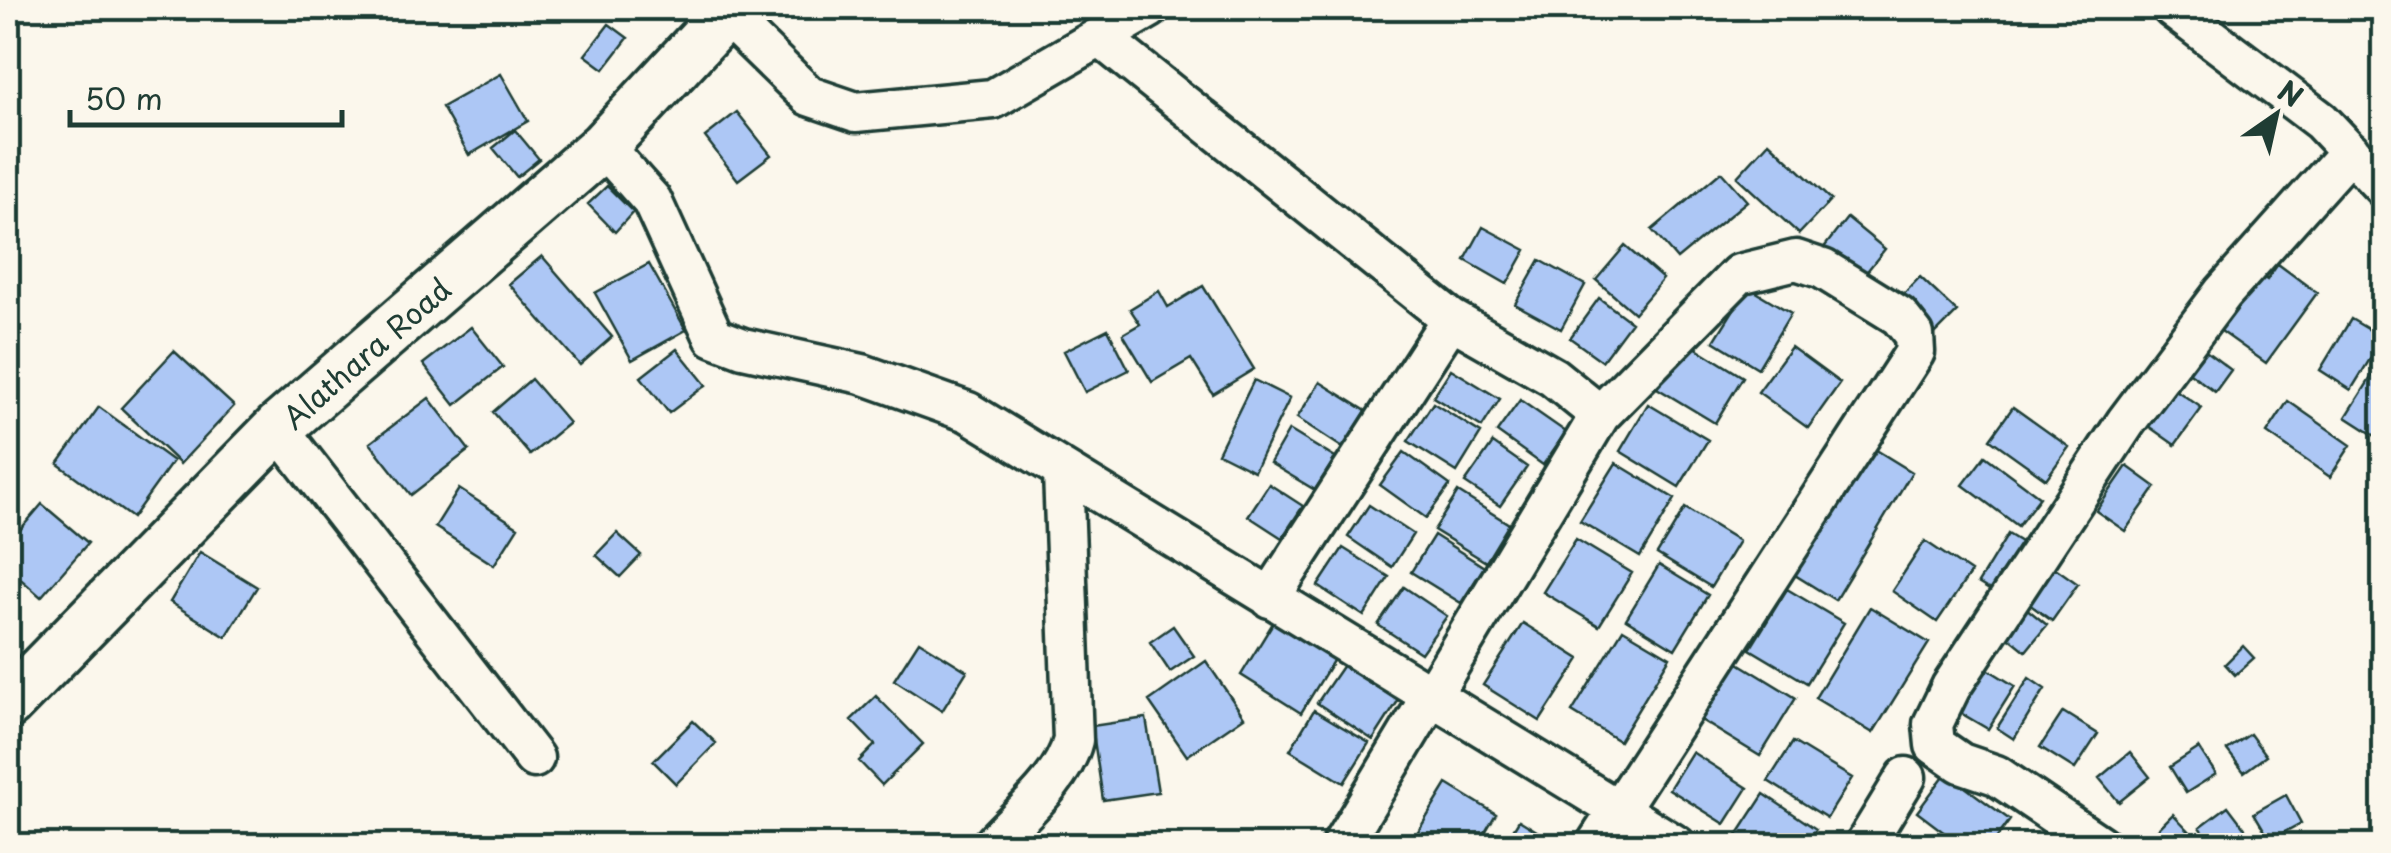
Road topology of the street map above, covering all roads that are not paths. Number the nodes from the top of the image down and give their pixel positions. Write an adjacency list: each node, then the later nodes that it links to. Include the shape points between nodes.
1 (1150, 8): 4 (street)
2 (2172, 8): 6 (street, via 2321,121)
3 (729, 12): 4 (street, via 809,96 856,112 994,99); 5 (street, Alathara Road)
4 (1101, 38): 8 (street)
5 (603, 146): 10 (street, Alathara Road); 11 (street, via 652,202 714,336 862,374 968,412)
6 (2350, 151): 7 (street); 23 (street, via 2222,293 2126,422 1933,724 1935,745 1996,775)
7 (2384, 188)
8 (1451, 319): 9 (street, via 1554,377); 12 (street)
9 (1600, 415): 13 (street); 17 (street, via 1739,274 1761,266 1796,260 1823,270 1899,316 1914,335 1915,352)
10 (278, 428): 14 (street, Alathara Road); 15 (street)
11 (1062, 473): 12 (street); 18 (street, via 1073,740 1054,777)
12 (1270, 598): 13 (street)
13 (1427, 696): 17 (street); 19 (street)
14 (8, 704)
15 (534, 758)
16 (1906, 777): 22 (street)
17 (1616, 809): 20 (street); 21 (street)
18 (991, 846)
19 (1341, 846)
20 (1595, 846)
21 (1677, 846)
22 (1864, 846)
23 (2101, 846)

